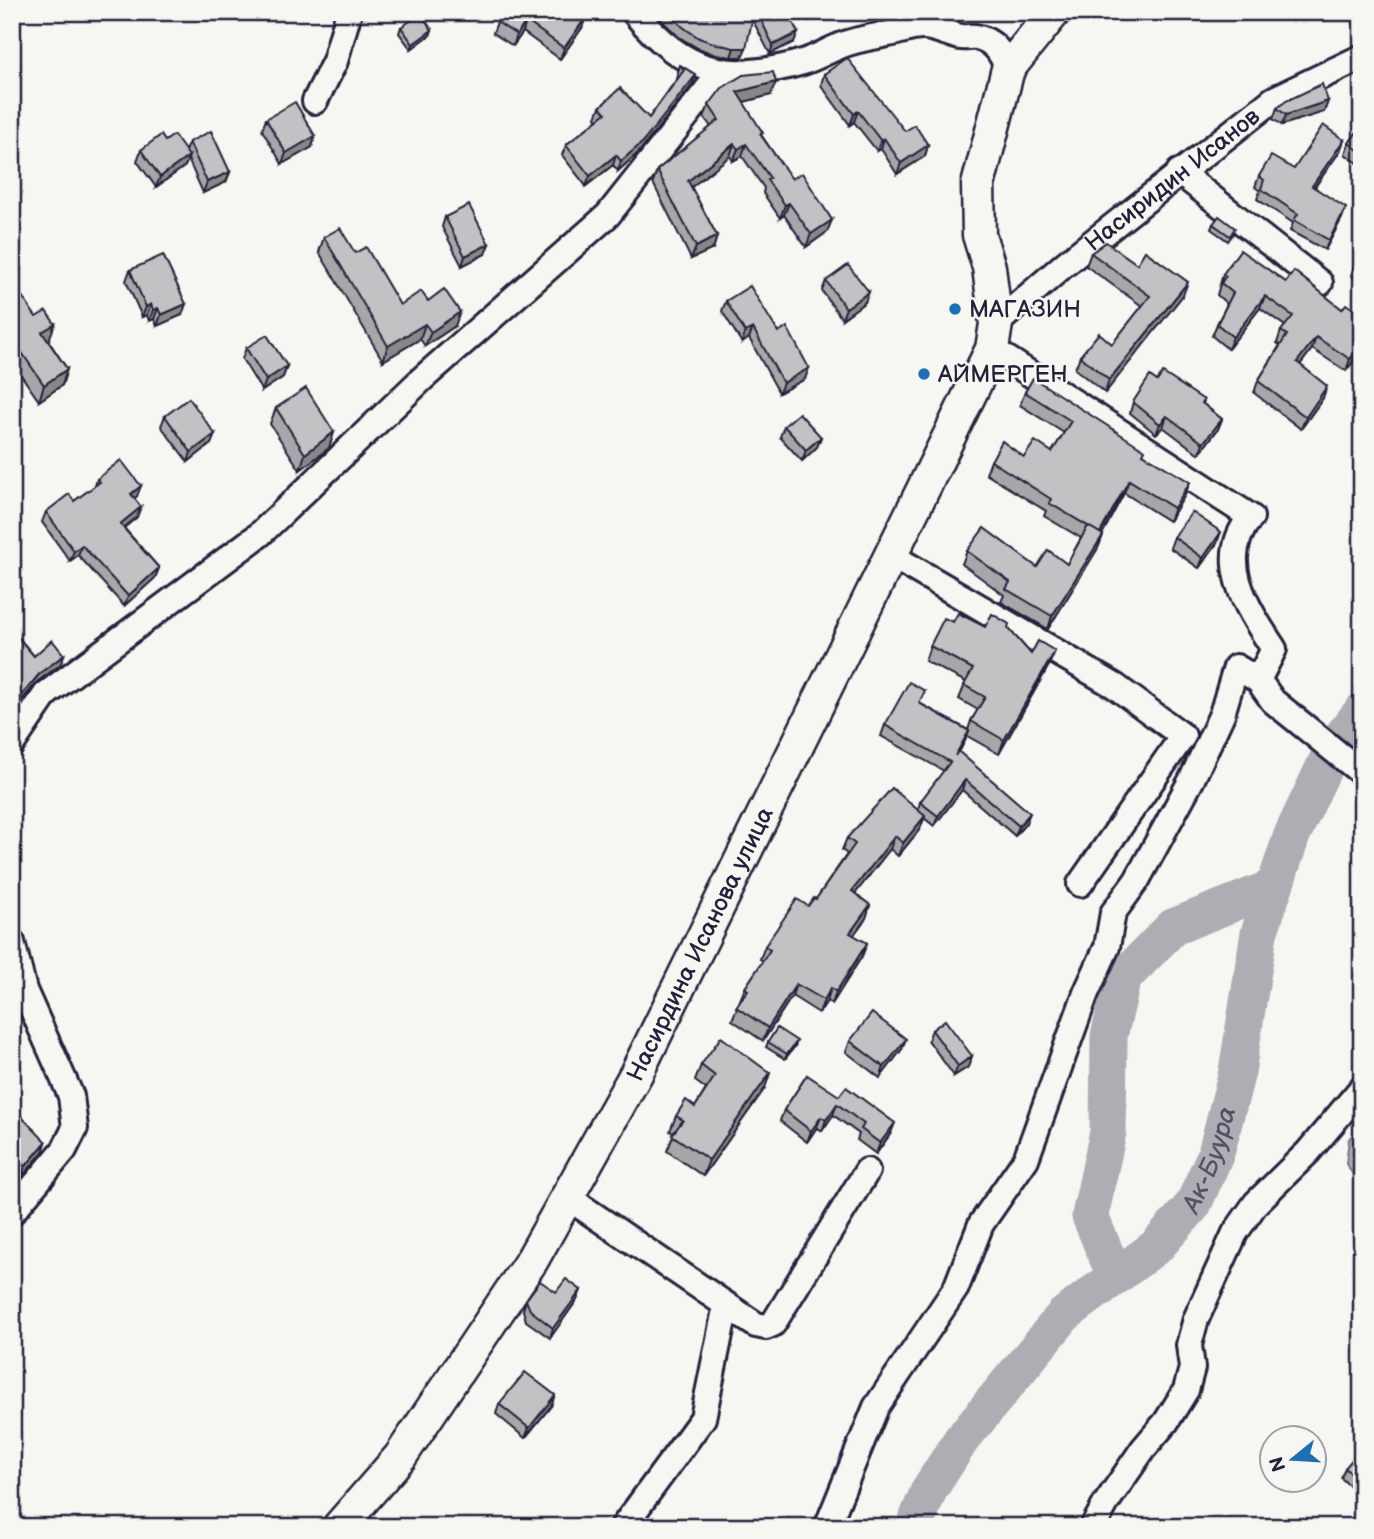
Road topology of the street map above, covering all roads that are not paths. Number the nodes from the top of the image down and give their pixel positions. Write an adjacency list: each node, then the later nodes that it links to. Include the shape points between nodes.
1 (349, 12): 7 (street, via 335,61)
2 (634, 12): 6 (street, via 653,36 683,58)
3 (1054, 12): 5 (main road)
4 (1362, 57): 8 (street, Насиридин Исанов, via 1274,99)
5 (1008, 69): 6 (street, via 1001,52 978,37 922,26 843,44 805,61 765,71); 10 (main road, via 978,185 979,235 989,267)
6 (722, 71): 13 (street, via 608,215 423,378 259,535 46,694)
7 (315, 101)
8 (1179, 172): 9 (street); 10 (street, Насиридин Исанов, via 1065,264)
9 (1320, 283)
10 (994, 336): 11 (main road, Насирдина Исанова улица); 12 (street, via 1251,517 1235,545 1238,587 1274,649)
11 (892, 556): 15 (street, via 1115,686 1183,736); 19 (main road, Насирдина Исанова улица, via 636,1074)
12 (1258, 680): 14 (street, via 1273,701); 24 (street, via 1236,667 1222,715 1192,779 1137,880 1113,913 1107,947 1026,1159 981,1224 956,1288 876,1407)
13 (12, 744)
14 (1356, 761)
15 (1080, 884)
16 (12, 942): 20 (street, via 24,990 71,1096 75,1128 64,1150)
17 (1362, 1088): 25 (street, via 1308,1152 1256,1203 1235,1233 1196,1319 1186,1390)
18 (867, 1171): 21 (street, via 773,1324 756,1325)
19 (567, 1197): 21 (street); 22 (main road, Насирдина Исанова улица, via 532,1259 400,1457)
20 (12, 1212)
21 (726, 1305): 23 (street, via 703,1418)
22 (339, 1527)
23 (624, 1527)
24 (827, 1527)
25 (1093, 1527)

